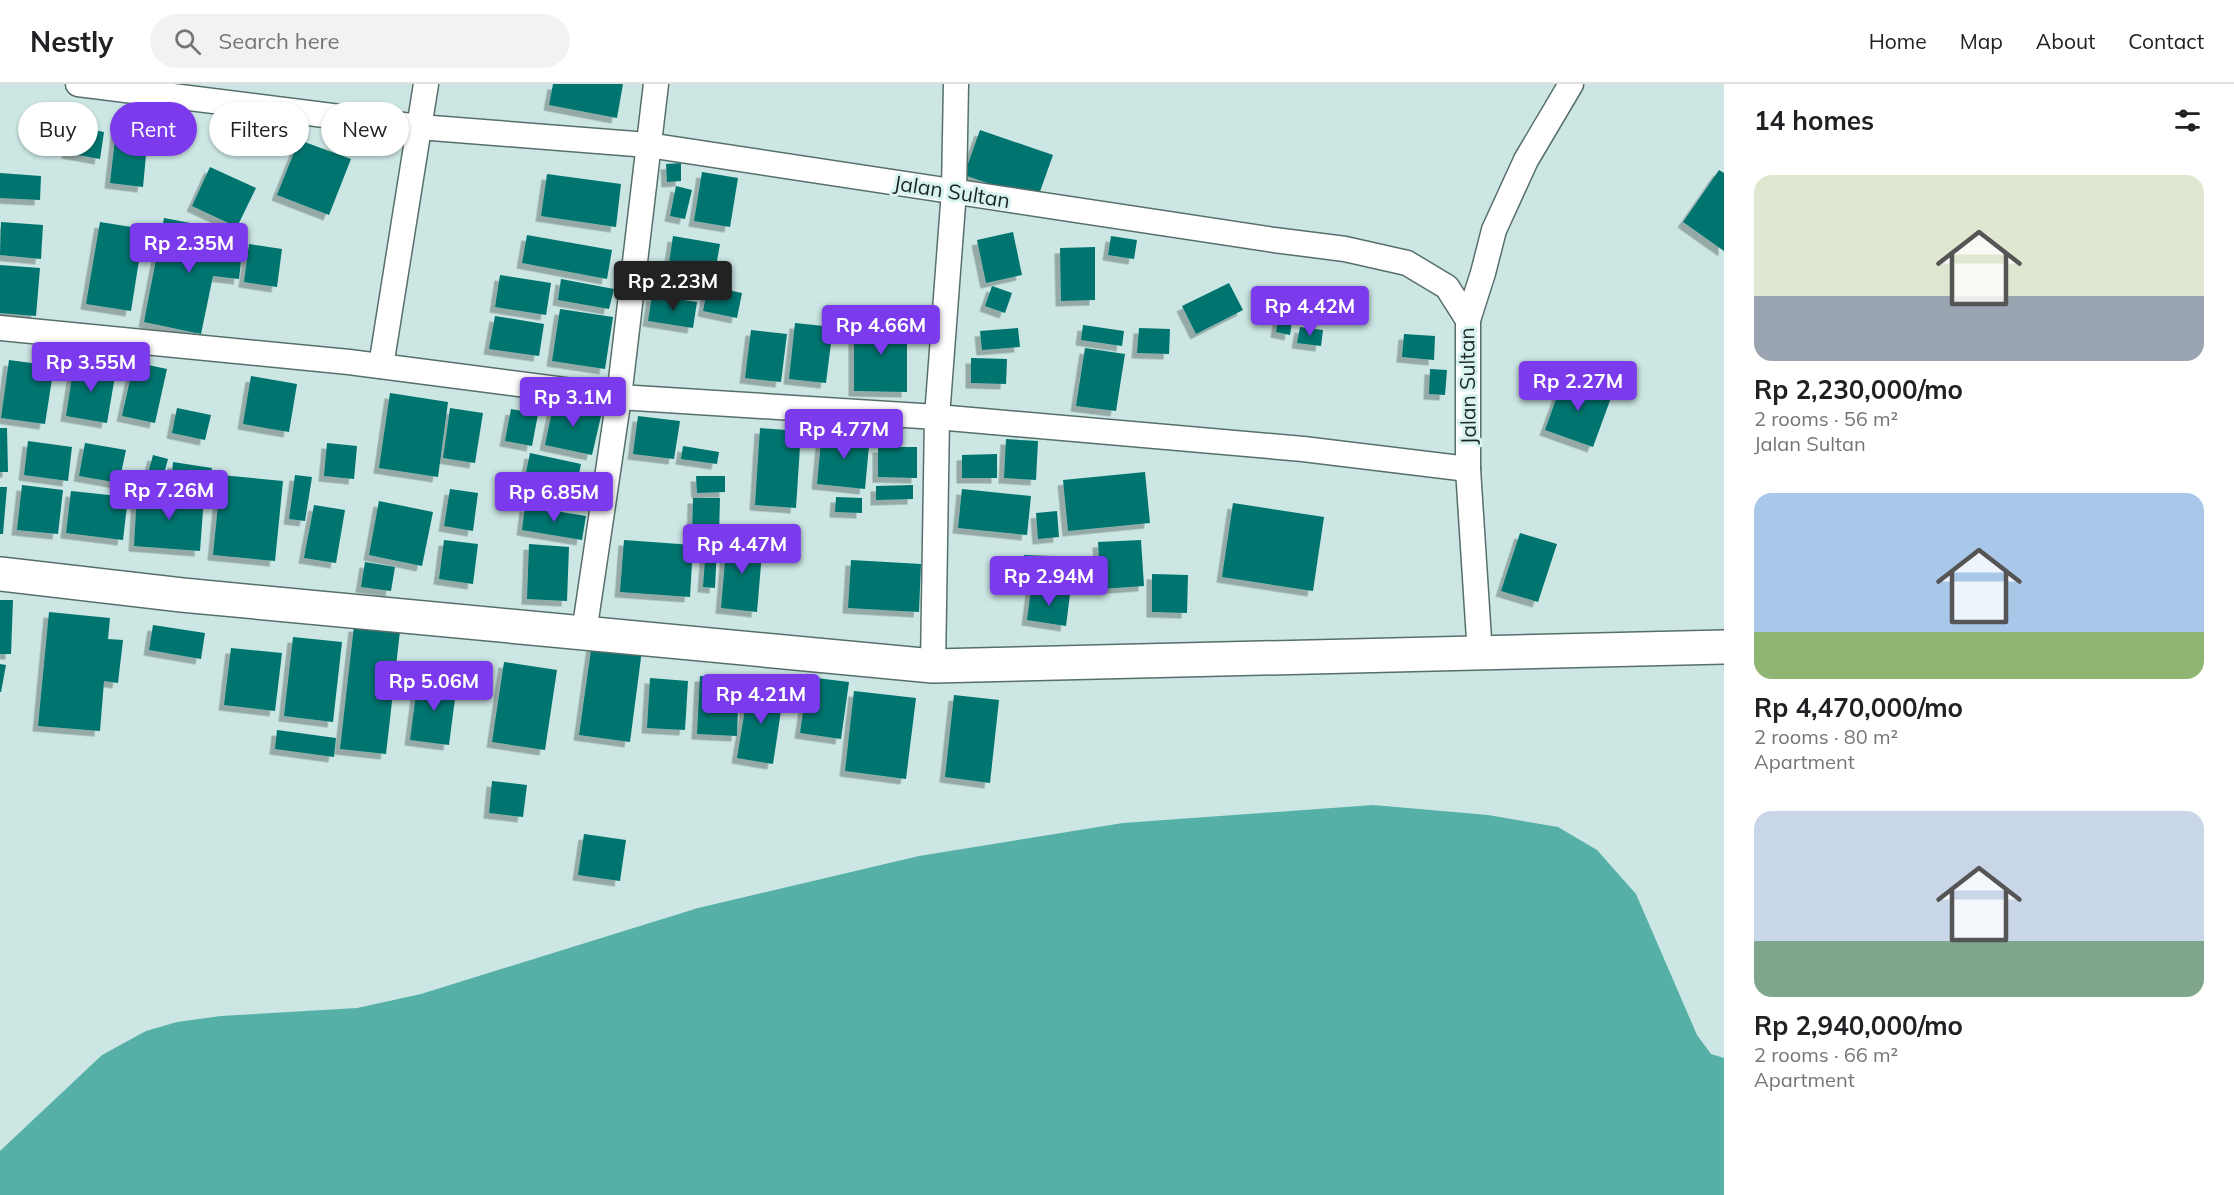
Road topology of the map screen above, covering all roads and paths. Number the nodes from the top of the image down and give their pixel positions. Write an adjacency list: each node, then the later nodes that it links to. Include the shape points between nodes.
1 (78, 84): 6 (street, Jalan Sultan)
2 (426, 84): 6 (street)
3 (656, 84): 7 (street)
4 (957, 84): 8 (street)
5 (1571, 84): 9 (street, via 1526,160 1494,230)
6 (419, 127): 7 (street, Jalan Sultan); 11 (street)
7 (648, 145): 8 (street, Jalan Sultan); 12 (street)
8 (954, 191): 9 (street, Jalan Sultan, via 1345,249 1407,263 1447,287); 13 (street)
9 (1468, 320): 14 (street, Jalan Sultan)
10 (0, 328): 11 (street)
11 (381, 366): 12 (street)
12 (619, 397): 13 (street); 16 (street)
13 (937, 417): 14 (street, via 1303,449); 19 (street)
14 (1468, 469): 18 (street, Jalan Sultan)
15 (0, 574): 16 (street)
16 (584, 633): 19 (street)
17 (1724, 647): 18 (street)
18 (1480, 655): 19 (street)
19 (933, 666)

